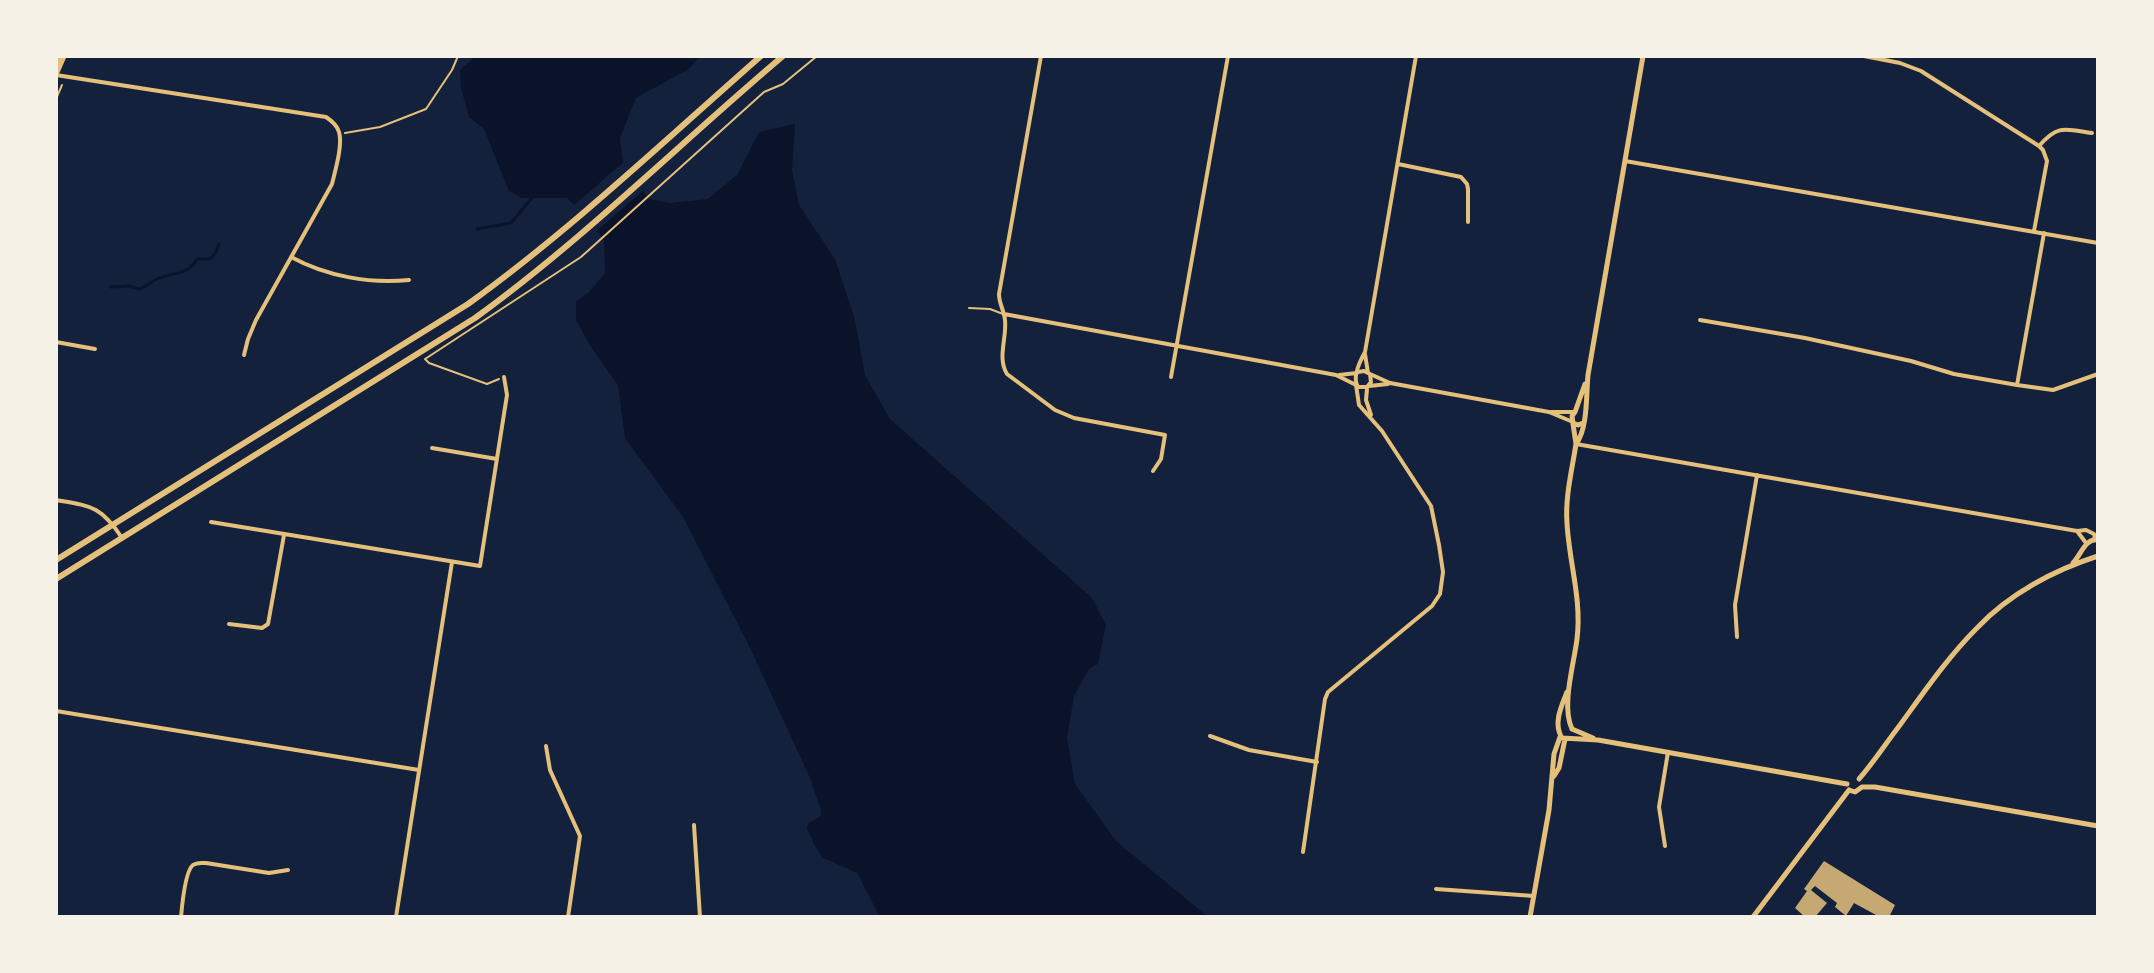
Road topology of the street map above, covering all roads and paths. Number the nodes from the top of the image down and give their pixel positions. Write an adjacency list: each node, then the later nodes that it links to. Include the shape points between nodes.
1 (63, 56): 11 (highway)
2 (458, 56): 15 (path, via 426,109 380,127)
3 (761, 56): 57 (main road, via 507,276)
4 (783, 56): 60 (main road, via 570,243 475,318)
5 (817, 56): 38 (path, via 759,97 581,257 425,359 487,384)
6 (1041, 56): 26 (street, via 999,294)
7 (1228, 56): 29 (street)
8 (1416, 56): 18 (street)
9 (1643, 56): 17 (street)
10 (1864, 56): 16 (street, via 1921,71)
11 (56, 74): 15 (street, via 326,117)
12 (62, 85): 13 (path)
13 (56, 98)
14 (2092, 133): 16 (street, via 2055,130)
15 (340, 134): 23 (street, via 332,184)
16 (2039, 146): 20 (street, via 2047,161)
17 (1625, 161): 20 (street); 37 (street)
18 (1398, 164): 19 (street, via 1461,177 1468,189); 31 (street)
19 (1468, 222)
20 (2034, 232): 21 (street)
21 (2044, 233): 22 (street); 42 (street)
22 (2098, 243)
23 (291, 257): 24 (street, via 330,273); 32 (street, via 256,320)
24 (409, 280)
25 (969, 308): 26 (lane)
26 (1004, 314): 29 (street); 53 (street, via 1002,360 1007,374 1061,414 1165,435)
27 (1700, 320): 42 (street)
28 (56, 342): 30 (street)
29 (1177, 346): 36 (street); 39 (street)
30 (95, 349)
31 (1365, 352): 33 (street); 34 (street)
32 (244, 355)
33 (1358, 373): 34 (street); 36 (street); 41 (street)
34 (1369, 374): 40 (street); 43 (street)
35 (2098, 374): 42 (street, via 2053,390)
36 (1336, 375): 41 (street)
37 (1588, 375): 45 (street); 46 (street)
38 (504, 377): 52 (street, via 507,395)
39 (1171, 377)
40 (1390, 383): 43 (street); 44 (street)
41 (1356, 384): 43 (street); 47 (street, via 1359,405)
42 (2017, 385)
43 (1368, 387): 47 (street)
44 (1549, 412): 45 (street); 48 (street)
45 (1575, 412): 46 (street); 48 (street)
46 (1584, 414): 49 (street)
47 (1371, 418): 78 (street, via 1431,506 1442,587 1425,613 1328,692)
48 (1573, 422): 49 (street); 50 (street)
49 (1584, 422): 50 (street)
50 (1576, 444): 54 (street); 70 (street, via 1567,519 1579,615)
51 (432, 448): 52 (street)
52 (497, 459): 65 (street, via 480,566)
53 (1153, 471)
54 (1757, 475): 58 (street); 69 (street, via 1735,605)
55 (56, 500): 57 (street, via 95,508)
56 (211, 522): 59 (street)
57 (113, 525): 60 (street); 64 (main road)
58 (2077, 531): 61 (street); 62 (street)
59 (284, 535): 65 (street); 68 (street, via 268,624)
60 (122, 538): 67 (main road)
61 (2097, 539): 62 (street)
62 (2086, 545): 63 (street, via 2087,554); 66 (street)
63 (2098, 556): 66 (street)
64 (56, 560)
65 (452, 562): 79 (street)
66 (2072, 564): 80 (street, via 1979,625)
67 (56, 579)
68 (229, 624)
69 (1737, 637)
70 (1569, 688): 72 (street); 74 (street, via 1559,716)
71 (56, 711): 79 (street)
72 (1571, 728): 74 (street, via 1572,735); 74 (street, via 1563,725); 75 (street)
73 (1210, 736): 78 (street, via 1258,752)
74 (1563, 736): 75 (street); 89 (street)
75 (1598, 740): 77 (street)
76 (546, 746): 92 (street, via 550,770 580,836)
77 (1668, 752): 81 (street); 85 (street, via 1659,807)
78 (1317, 762): 86 (street)
79 (419, 770): 91 (street)
80 (1859, 779): 81 (street, via 1851,779); 82 (street)
81 (1848, 787): 82 (street, via 1857,792); 95 (street)
82 (1862, 787): 84 (street)
83 (694, 825): 93 (street)
84 (2098, 826)
85 (1665, 846)
86 (1303, 852)
87 (288, 870): 90 (street, via 274,873 196,863 188,873)
88 (1436, 889): 89 (street)
89 (1534, 896): 94 (street)
90 (181, 917)
91 (396, 917)
92 (568, 917)
93 (700, 917)
94 (1530, 917)
95 (1753, 917)

